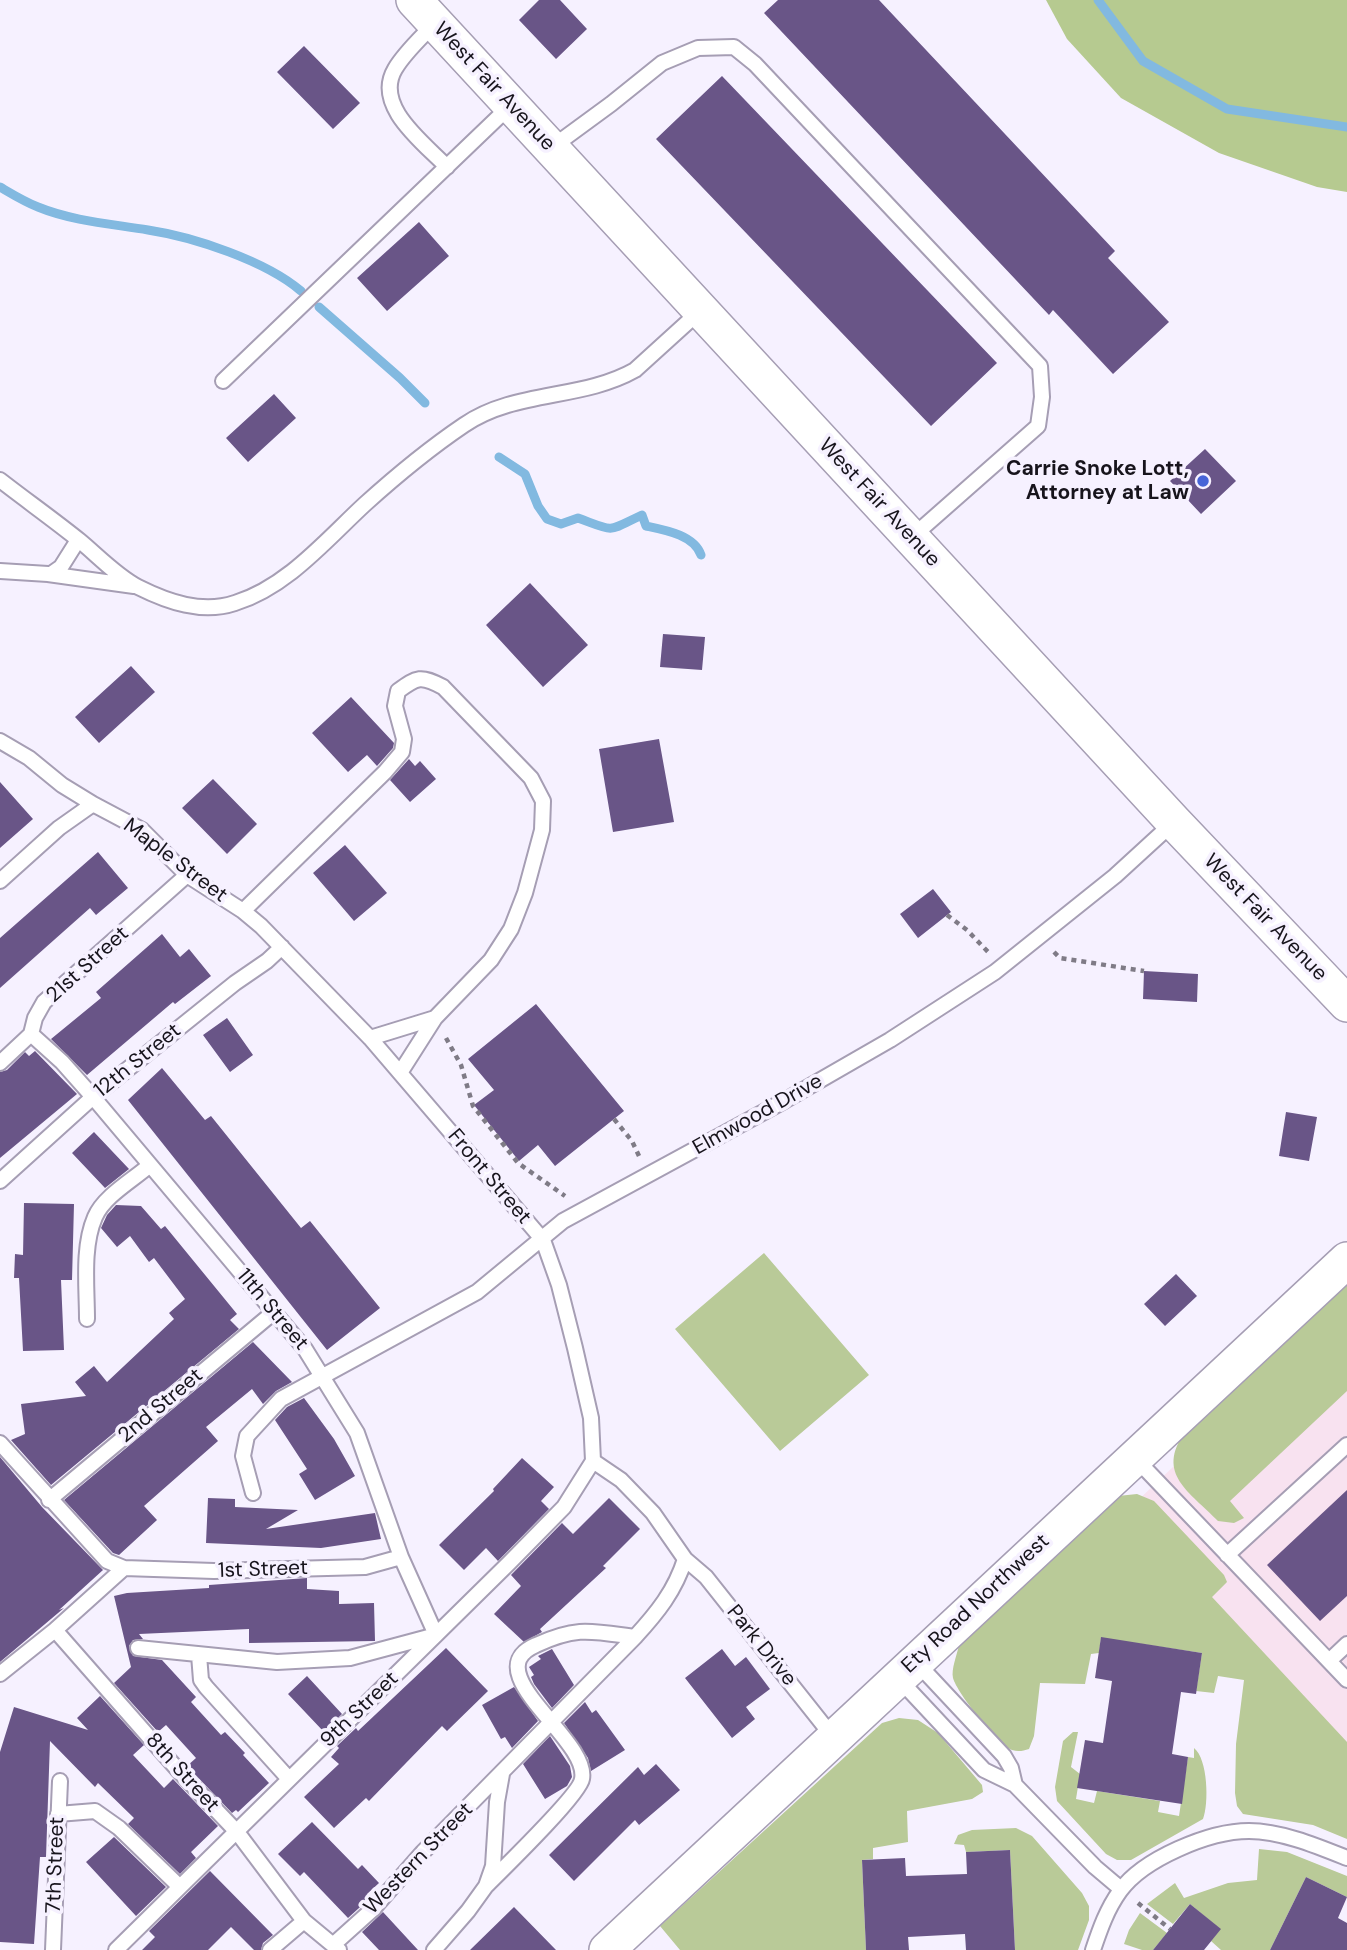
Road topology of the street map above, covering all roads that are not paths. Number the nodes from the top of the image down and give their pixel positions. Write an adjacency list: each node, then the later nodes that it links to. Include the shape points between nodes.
1 (424, 11): 2 (street, West Fair Avenue); 4 (lane, via 388,87 395,112)
2 (511, 105): 3 (street, West Fair Avenue); 4 (lane)
3 (551, 148): 5 (street, West Fair Avenue); 8 (lane, via 662,63 698,48 734,47 1040,366 1038,426)
4 (447, 167): 6 (lane)
5 (700, 311): 8 (street, West Fair Avenue); 12 (lane, via 625,376 498,408 464,425 265,590 235,603 198,607)
6 (223, 381)
7 (0, 480): 9 (lane)
8 (911, 538): 15 (street, West Fair Avenue)
9 (78, 540): 11 (lane); 12 (lane)
10 (0, 571): 11 (lane)
11 (51, 574): 12 (lane)
12 (136, 586)
13 (0, 741): 14 (lane, Maple Street)
14 (93, 804): 16 (lane, Maple Street, via 142,830); 17 (lane)
15 (1174, 822): 20 (street, West Fair Avenue); 29 (lane, Elmwood Drive, via 1115,876 1002,966 890,1040 563,1221)
16 (187, 875): 18 (lane, Maple Street); 22 (lane, 21st Street, via 44,1002)
17 (0, 881)
18 (243, 911): 19 (lane, Maple Street); 21 (lane, via 402,752 404,739 395,706 398,691 414,680 428,678 443,687 531,778 542,801 542,830 511,929 491,960)
19 (282, 947): 23 (lane, Front Street); 26 (lane, 12th Street)
20 (1347, 1004)
21 (435, 1018): 23 (lane); 25 (lane)
22 (31, 1034): 24 (lane, 21st Street); 26 (lane, 11th Street)
23 (370, 1038): 25 (lane, Front Street)
24 (0, 1063)
25 (400, 1073): 29 (lane, Front Street)
26 (93, 1097): 27 (lane, 11th Street); 28 (lane, 12th Street)
27 (150, 1165): 31 (lane, 11th Street); 32 (lane, via 95,1216 88,1247)
28 (0, 1181)
29 (542, 1240): 33 (lane, Elmwood Drive, via 477,1292); 37 (lane, Front Street, via 575,1348 591,1418)
30 (1347, 1260): 36 (street, Ety Road Northwest)
31 (274, 1312): 33 (lane, 11th Street); 39 (lane, 2nd Street)
32 (87, 1319)
33 (323, 1378): 38 (lane, Elmwood Drive, via 281,1399 247,1436 243,1456); 41 (lane, 11th Street, via 357,1433)
34 (0, 1443): 39 (lane)
35 (1347, 1445): 40 (lane)
36 (1135, 1457): 40 (lane); 51 (street, Ety Road Northwest)
37 (593, 1461): 42 (lane, via 621,1480 653,1513); 45 (lane, 9th Street, via 564,1507)
38 (253, 1493)
39 (49, 1500): 43 (lane, via 107,1561)
40 (1227, 1555): 50 (lane)
41 (401, 1557): 43 (lane, 1st Street, via 365,1567 214,1572); 45 (lane, 11th Street)
42 (685, 1559): 46 (lane, Western Street, via 672,1592); 55 (lane, Park Drive, via 706,1577)
43 (124, 1568): 44 (lane)
44 (55, 1630): 52 (lane); 61 (lane, 8th Street)
45 (436, 1635): 49 (lane, via 349,1658 277,1662); 57 (lane, 9th Street)
46 (635, 1637): 54 (lane, Western Street); 54 (lane, Western Street, via 588,1630 562,1633 518,1657 516,1669 526,1690)
47 (1347, 1644): 50 (lane)
48 (138, 1648): 49 (lane)
49 (199, 1655): 57 (lane, via 206,1687)
50 (1329, 1661): 53 (lane)
51 (906, 1669): 55 (street, Ety Road Northwest); 59 (lane, via 984,1770); 59 (lane, via 1004,1756)
52 (0, 1674)
53 (1347, 1680)
54 (552, 1721): 56 (lane, Western Street); 63 (lane, Western Street, via 581,1763 582,1784)
55 (833, 1737): 72 (street, Ety Road Northwest)
56 (503, 1773): 63 (lane, Western Street, via 493,1866); 67 (lane, Western Street)
57 (289, 1779): 61 (lane, 9th Street)
58 (60, 1781): 60 (lane, 7th Street)
59 (1015, 1785): 65 (lane)
60 (58, 1814): 64 (lane, via 95,1811 120,1828); 68 (lane, 7th Street)
61 (237, 1832): 64 (lane, 9th Street); 66 (lane, 8th Street)
62 (1347, 1858): 65 (lane, via 1303,1840 1248,1831 1200,1840 1157,1859)
63 (486, 1886): 71 (lane, Western Street)
64 (180, 1887): 69 (lane, 9th Street)
65 (1121, 1889): 73 (lane, via 1102,1921)
66 (304, 1921): 67 (lane, Western Street); 70 (lane)
67 (337, 1947)
68 (53, 1950)
69 (116, 1950)
70 (270, 1950)
71 (435, 1950)
72 (607, 1950)
73 (1093, 1950)

